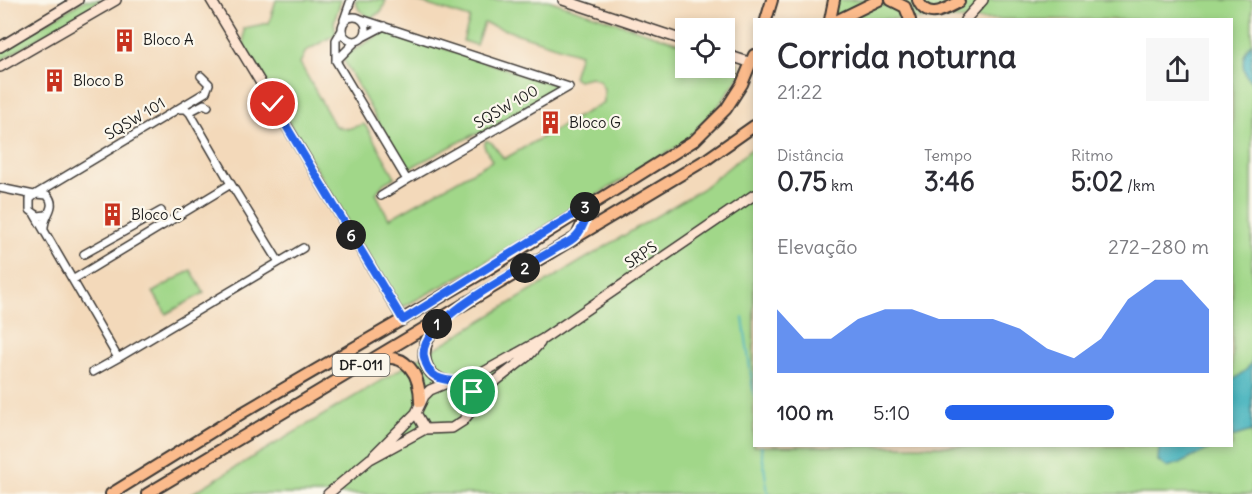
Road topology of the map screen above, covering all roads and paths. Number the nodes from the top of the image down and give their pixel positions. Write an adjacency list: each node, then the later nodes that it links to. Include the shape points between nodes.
1 (78, 0): 24 (main road)
2 (116, 0): 29 (main road)
3 (211, 0): 60 (main road)
4 (351, 0): 13 (street); 20 (street)
5 (563, 0): 22 (main road)
6 (772, 0): 14 (main road)
7 (834, 0): 15 (main road)
8 (891, 0): 11 (main road); 17 (main road, via 904,7)
9 (918, 0): 12 (main road, via 931,13)
10 (983, 0): 19 (main road)
11 (877, 1): 16 (main road)
12 (960, 1): 18 (main road)
13 (360, 18): 20 (street, via 349,17); 21 (street, SQSW 100); 23 (street, via 367,30)
14 (767, 18)
15 (830, 18)
16 (842, 18)
17 (909, 18)
18 (939, 18)
19 (967, 18)
20 (343, 26): 23 (street, via 348,39); 26 (street, via 336,40)
21 (384, 26): 23 (street); 37 (street, SQSW 100, via 569,87)
22 (675, 37)
23 (360, 39): 26 (street)
24 (0, 47)
25 (735, 58): 27 (main road)
26 (336, 61): 37 (street)
27 (753, 64)
28 (753, 66): 46 (main road, DF-011, via 720,116 695,140)
29 (0, 67)
30 (201, 75): 32 (street, via 209,88)
31 (208, 106): 33 (street, via 204,104)
32 (179, 109): 33 (street, SQSW 101); 38 (street, SQSW 101)
33 (189, 112): 39 (street, SQSW 101)
34 (753, 127): 36 (main road, DF-011)
35 (753, 133): 36 (main road)
36 (707, 159): 53 (main road, DF-011)
37 (407, 180): 43 (street)
38 (55, 183): 42 (street, SQSW 101); 45 (street)
39 (231, 184): 54 (street); 57 (street, SQSW 101)
40 (0, 188): 41 (street)
41 (15, 192): 42 (street); 47 (street)
42 (35, 194): 45 (street, via 44,193); 47 (street)
43 (381, 196)
44 (753, 196): 61 (main road, SRPS)
45 (50, 198): 50 (street, via 53,205)
46 (592, 203): 53 (main road); 60 (main road, DF-011)
47 (29, 204): 49 (street)
48 (161, 211): 51 (street)
49 (35, 215): 50 (street); 52 (street)
50 (46, 215): 52 (street)
51 (127, 230): 54 (street); 56 (street)
52 (44, 231): 58 (street)
53 (577, 236): 59 (main road, DF-011)
54 (136, 243): 58 (street)
55 (303, 248): 57 (street)
56 (84, 254)
57 (279, 262): 62 (street)
58 (74, 279): 62 (street)
59 (448, 313): 63 (main road, DF-011); 65 (main road, via 434,327 423,353 429,371)
60 (403, 320): 72 (main road, DF-011)
61 (543, 339): 66 (main road, SRPS); 67 (main road, SRPS, via 529,355)
62 (118, 358): 64 (street)
63 (362, 364): 68 (main road, via 386,357 406,363 418,380); 73 (main road, DF-011)
64 (93, 372)
65 (449, 381): 66 (main road); 68 (main road, via 430,390)
66 (466, 382): 67 (main road)
67 (474, 398): 70 (main road, SRPS, via 471,411 452,428)
68 (420, 402): 69 (main road, SRPS)
69 (416, 413): 70 (main road); 71 (main road, SRPS)
70 (425, 429): 71 (main road, SRPS)
71 (370, 459): 74 (main road, SRPS)
72 (111, 494)
73 (147, 494)
74 (328, 494)

